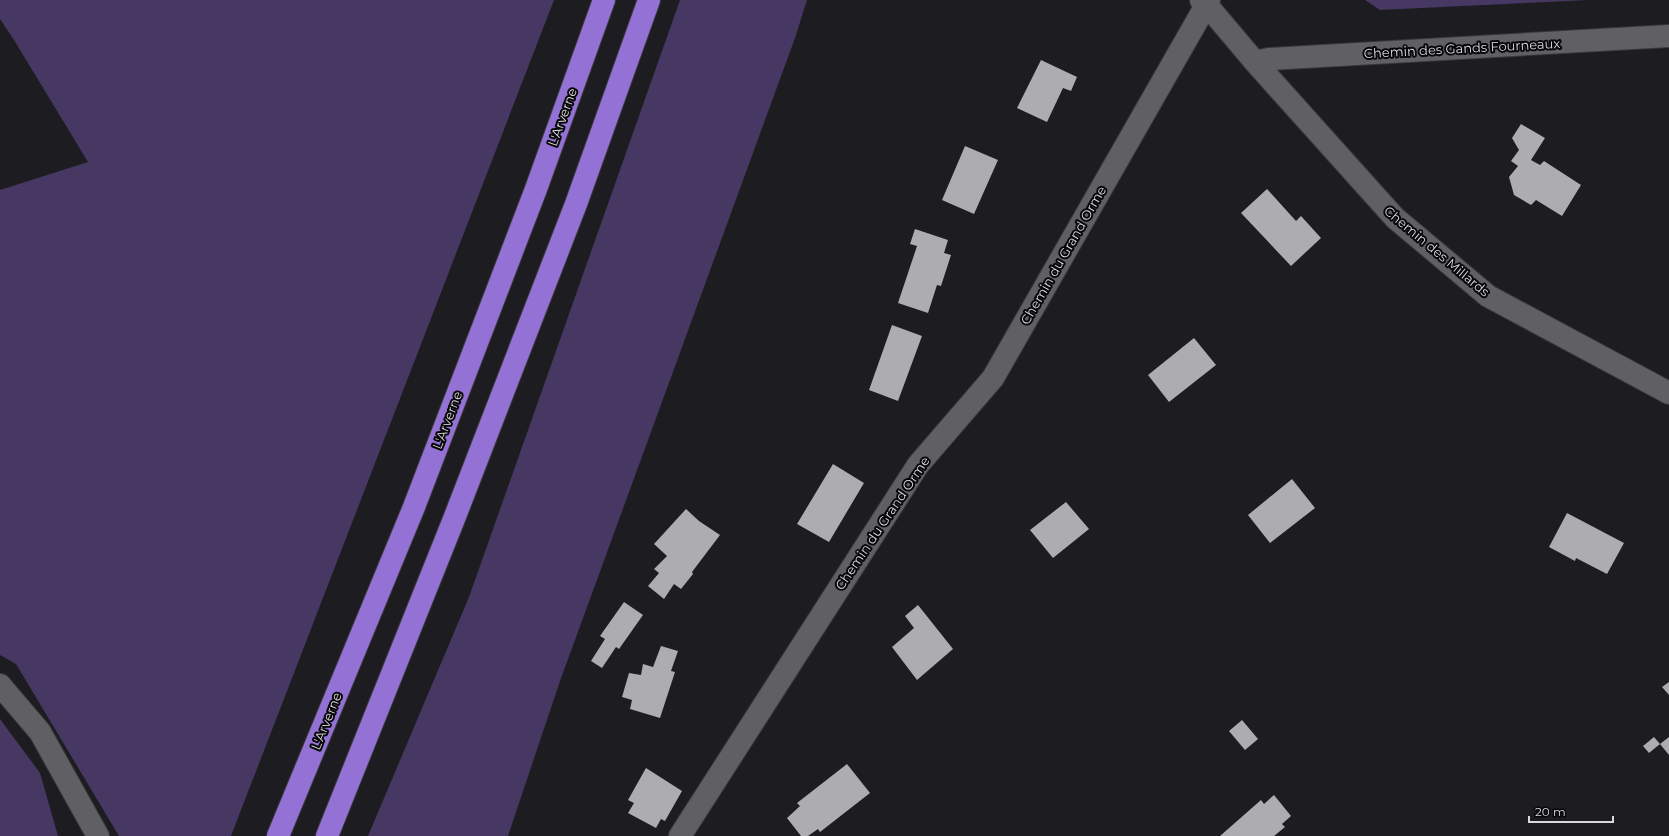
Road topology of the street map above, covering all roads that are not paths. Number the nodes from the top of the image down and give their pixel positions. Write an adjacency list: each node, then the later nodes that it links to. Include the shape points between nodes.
1 (604, 0): 9 (highway, L'Arverne, via 536,189 414,507)
2 (649, 0): 10 (highway, via 576,204)
3 (1205, 1): 5 (street, Chemin des Millards); 11 (street, Chemin du Grand Orme, via 993,378 918,465)
4 (1669, 36): 5 (street, Chemin des Gands Fourneaux, via 1269,59)
5 (1255, 62): 6 (street, Chemin des Millards, via 1395,218 1488,296)
6 (1669, 393)
7 (0, 684): 8 (street, via 40,732)
8 (98, 836)
9 (278, 836)
10 (327, 836)
11 (680, 836)

